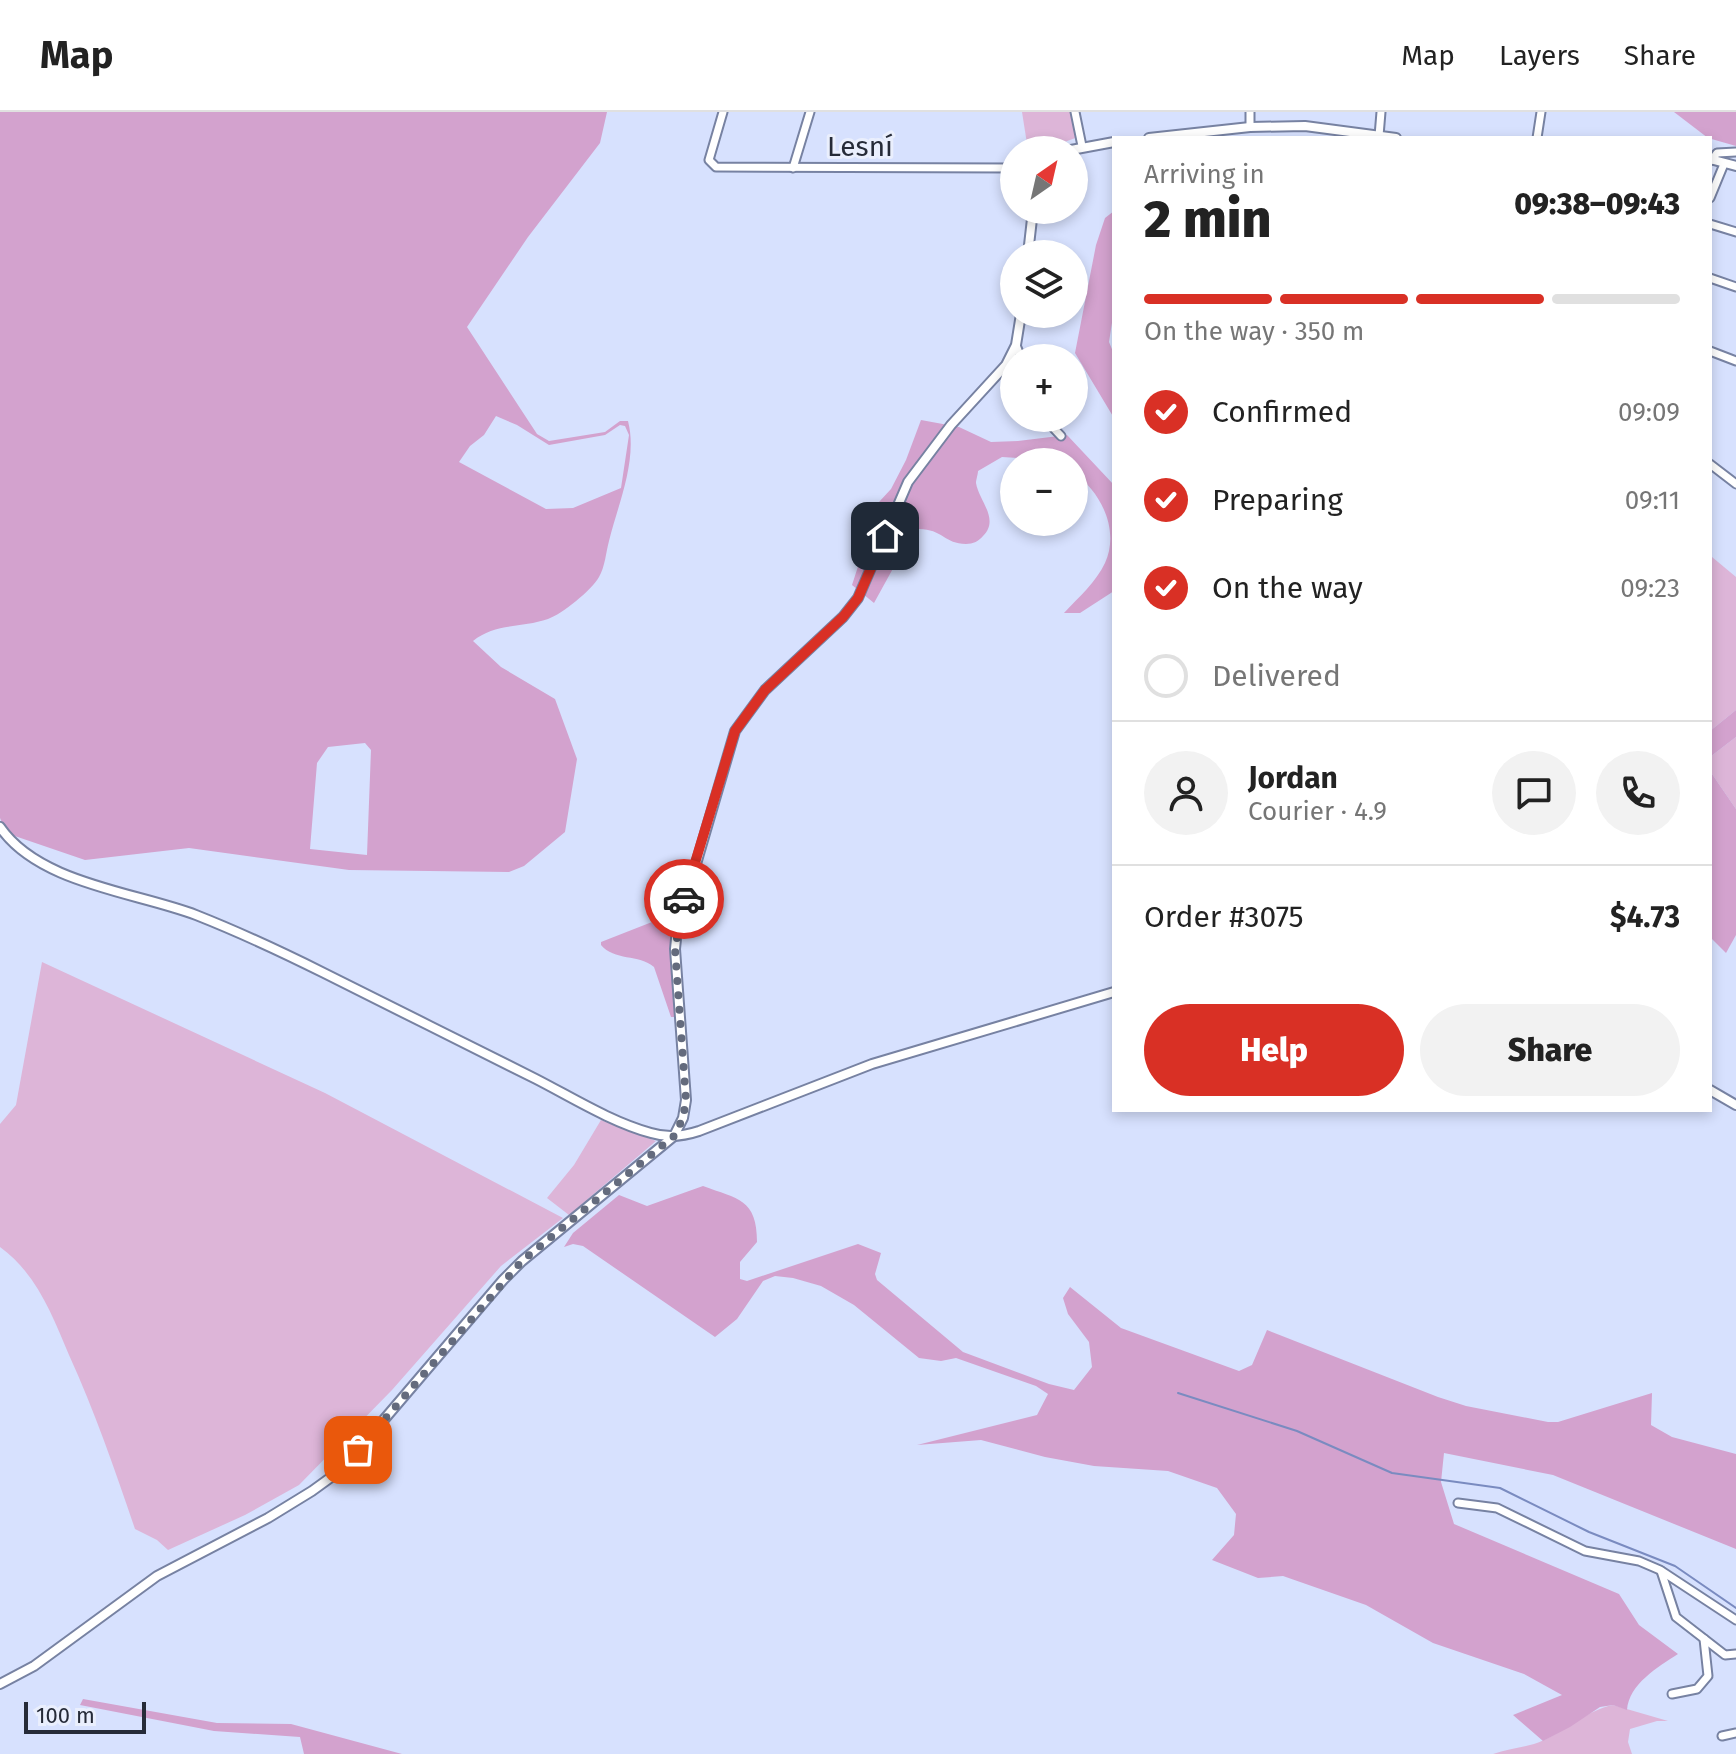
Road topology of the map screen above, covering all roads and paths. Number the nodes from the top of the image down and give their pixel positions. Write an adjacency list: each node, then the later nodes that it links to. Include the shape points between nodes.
1 (723, 112): 19 (street, Lesní, via 709,160 716,167)
2 (810, 112): 19 (street)
3 (1075, 112): 8 (street)
4 (1250, 112): 7 (street)
5 (1381, 112): 10 (street)
6 (1541, 112): 11 (street)
7 (1250, 127): 9 (street); 10 (street, via 1305,126)
8 (1080, 136)
9 (1167, 136)
10 (1379, 136)
11 (1537, 136)
12 (1112, 142): 13 (street)
13 (1088, 145)
14 (1736, 152): 15 (street)
15 (1712, 158)
16 (1712, 159): 17 (street)
17 (1724, 164): 18 (street); 21 (street)
18 (1736, 166)
19 (793, 168): 20 (street, Lesní)
20 (1000, 168)
21 (1712, 193)
22 (1712, 225): 23 (street)
23 (1736, 232)
24 (1712, 279): 25 (street)
25 (1736, 287)
26 (1712, 352): 27 (street)
27 (1736, 361)
28 (1000, 372): 37 (street, via 908,482 858,598 765,690 731,742 677,929 686,1100)
29 (1057, 432): 30 (street)
30 (1061, 436)
31 (1712, 466): 32 (street)
32 (1736, 484)
33 (0, 827): 37 (street, via 44,865 229,929 592,1108 649,1133)
34 (1112, 993): 37 (street, via 872,1064)
35 (1712, 1091): 36 (street)
36 (1736, 1105)
37 (674, 1136): 43 (street, via 503,1280 341,1470 268,1518 157,1576 34,1666)
38 (1458, 1503): 39 (street, via 1497,1508 1585,1551)
39 (1660, 1570): 40 (street); 41 (street, via 1676,1617)
40 (1736, 1620)
41 (1704, 1639): 42 (street, via 1725,1655); 44 (street, via 1708,1676 1697,1689)
42 (1736, 1654)
43 (0, 1684)
44 (1672, 1694)
45 (1736, 1733): 46 (street)
46 (1722, 1736)

